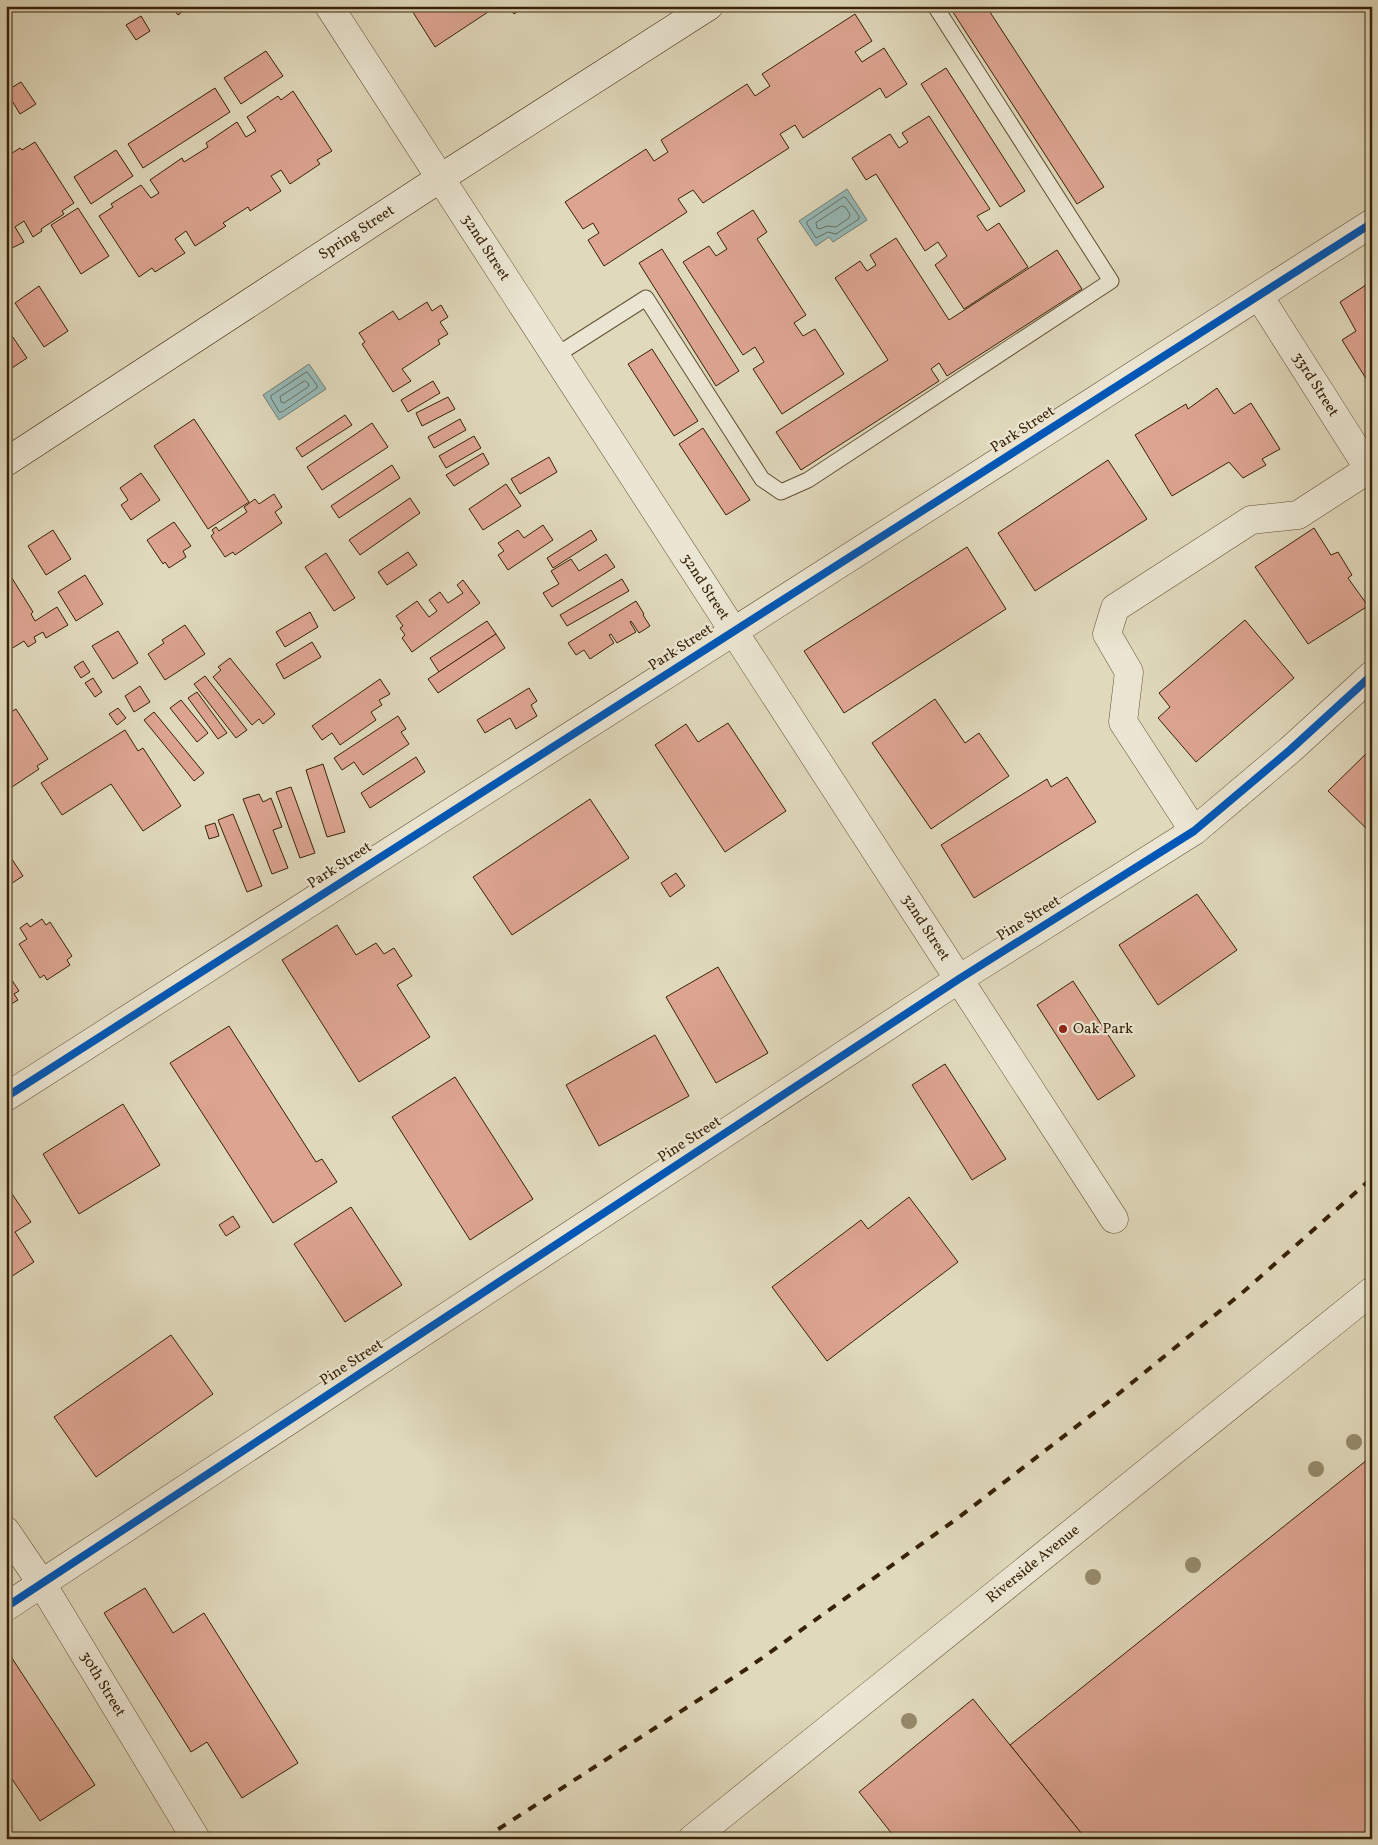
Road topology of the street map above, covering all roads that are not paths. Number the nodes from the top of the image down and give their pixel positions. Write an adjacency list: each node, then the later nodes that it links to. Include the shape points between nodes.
1 (329, 6): 4 (street, 32nd Street)
2 (709, 6): 4 (street, Spring Street)
3 (935, 6): 7 (lane, via 1111,281 808,480 781,492 762,480 646,298)
4 (439, 179): 7 (street, 32nd Street); 8 (street, Spring Street)
5 (1372, 223): 6 (street, Park Street)
6 (1259, 296): 9 (street, 33rd Street); 10 (street, Park Street)
7 (555, 356): 10 (street, 32nd Street)
8 (6, 462)
9 (1370, 471): 12 (street, via 1298,515 1251,520 1115,608 1107,634 1129,672 1123,722)
10 (734, 630): 13 (street, 32nd Street); 14 (street, Park Street)
11 (1372, 674): 12 (street, Pine Street, via 1290,750)
12 (1194, 831): 13 (street, Pine Street)
13 (959, 979): 15 (street, 32nd Street); 18 (street, Pine Street)
14 (6, 1097)
15 (1114, 1219)
16 (1372, 1291): 21 (street, Riverside Avenue)
17 (6, 1532): 18 (street, 30th Street)
18 (42, 1584): 19 (street, Pine Street); 20 (street, 30th Street)
19 (6, 1607)
20 (196, 1839)
21 (692, 1839)

